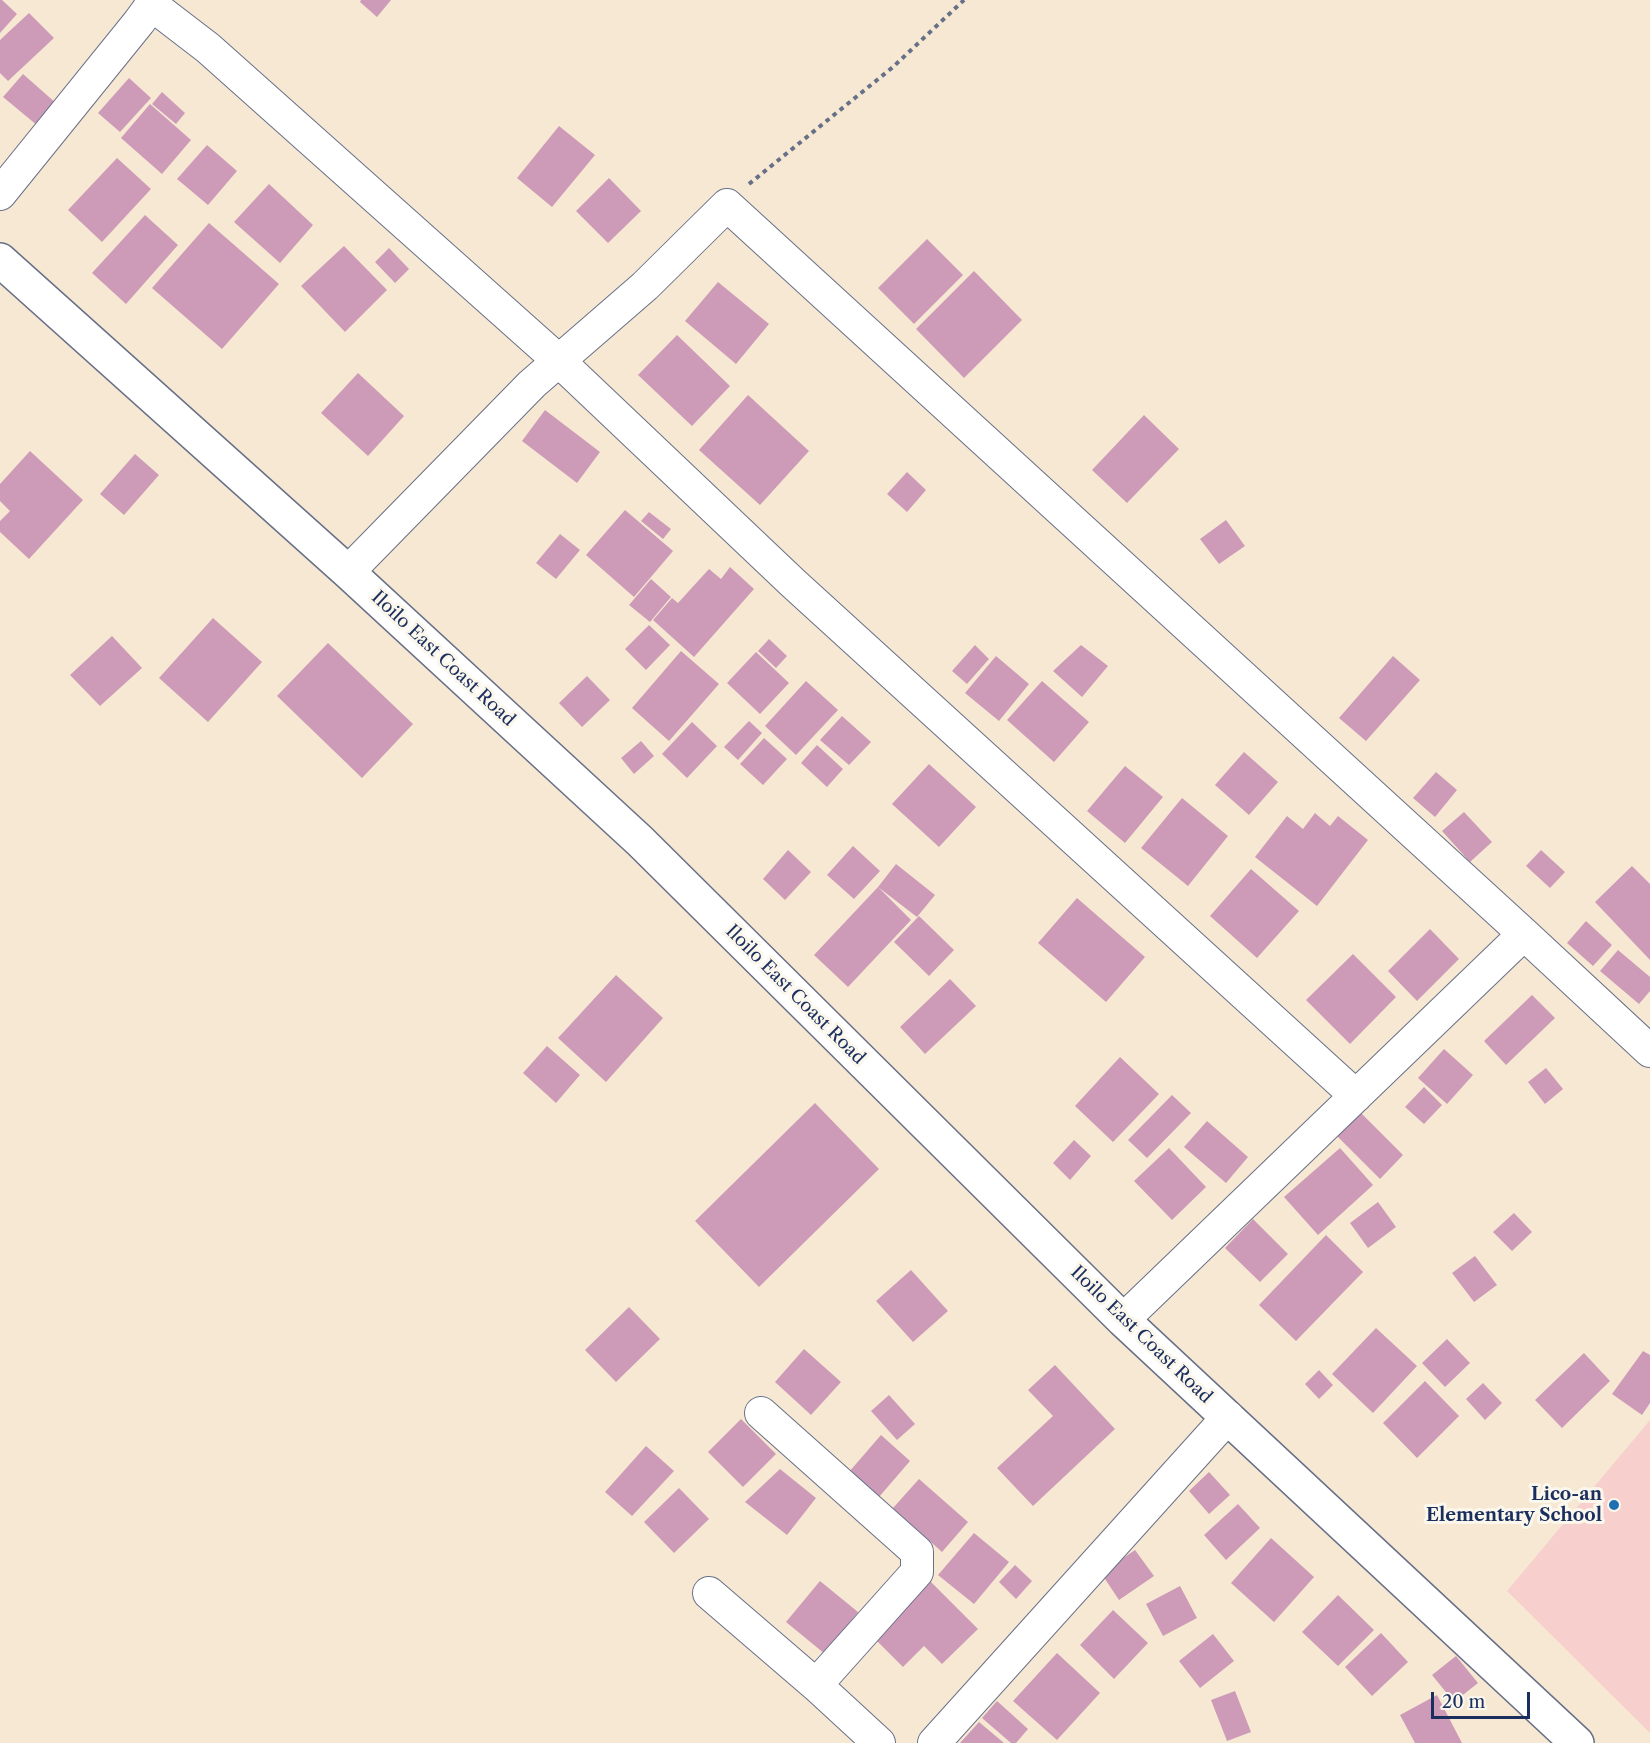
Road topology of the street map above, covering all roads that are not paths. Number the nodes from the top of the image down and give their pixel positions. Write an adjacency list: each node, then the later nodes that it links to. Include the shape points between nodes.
1 (153, 2): 2 (street); 4 (street)
2 (0, 194)
3 (0, 260): 5 (main road, Iloilo East Coast Road)
4 (559, 361): 5 (street); 6 (street, via 645,286 727,205); 8 (street, via 793,583)
5 (348, 572): 9 (main road, Iloilo East Coast Road, via 640,841)
6 (1524, 934): 7 (street); 8 (street)
7 (1650, 1051)
8 (1356, 1096): 9 (street)
9 (1123, 1320): 11 (main road, Iloilo East Coast Road)
10 (761, 1413): 13 (street, via 917,1552 917,1572)
11 (1228, 1417): 15 (street); 16 (main road, Iloilo East Coast Road)
12 (709, 1593): 13 (street)
13 (816, 1685): 14 (street)
14 (879, 1743)
15 (934, 1743)
16 (1577, 1743)

